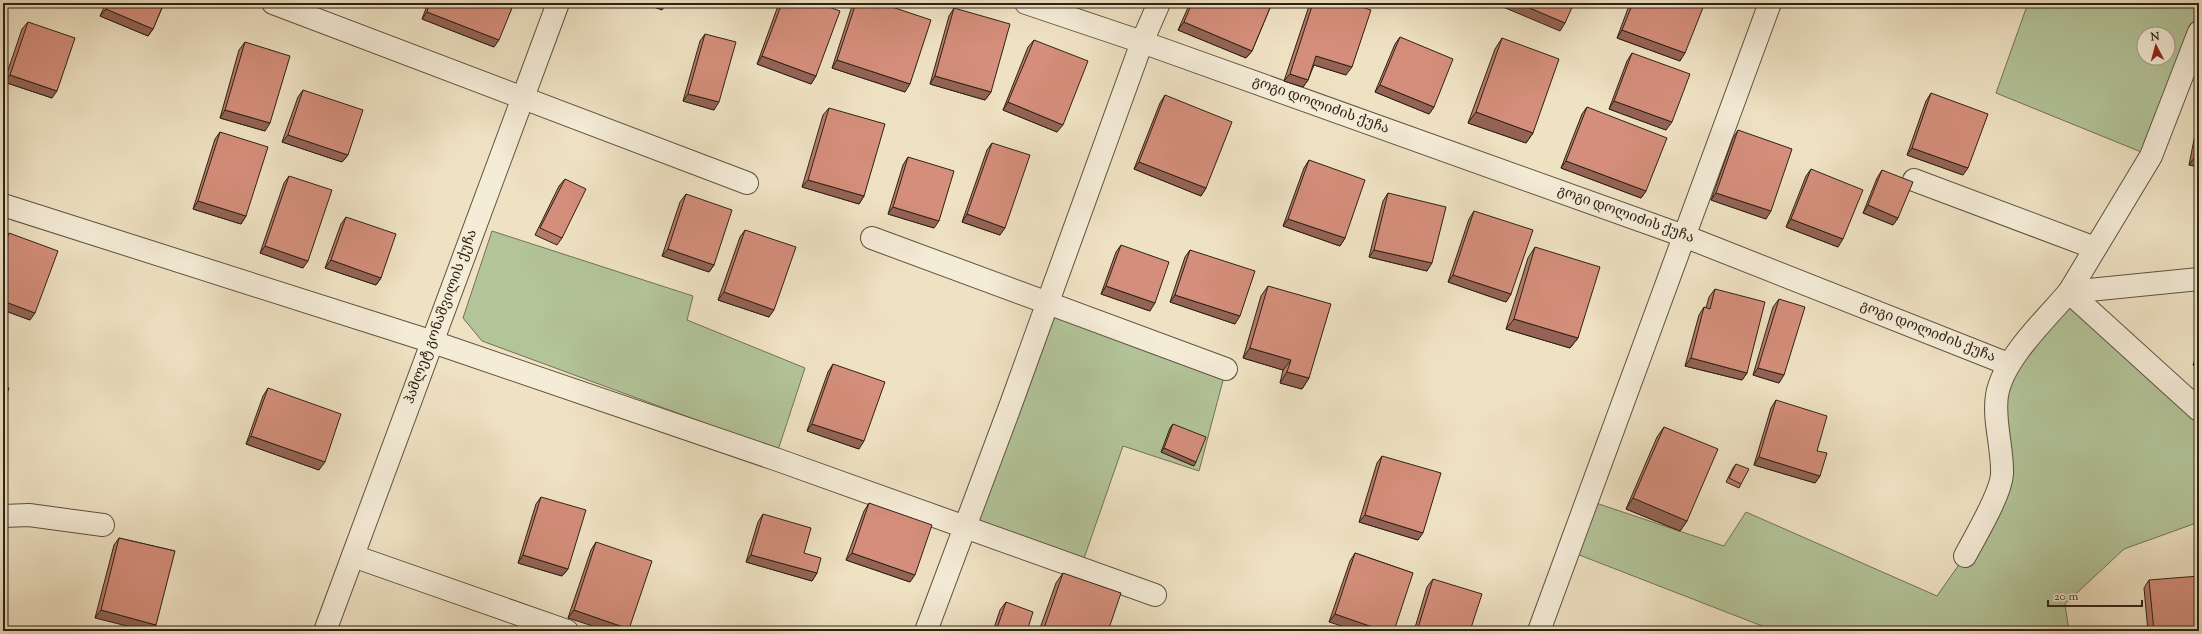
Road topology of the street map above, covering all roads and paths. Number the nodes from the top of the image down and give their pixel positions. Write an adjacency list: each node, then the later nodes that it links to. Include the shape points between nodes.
1 (273, 3): 8 (street)
2 (558, 3): 8 (street, ჰამლეტ გონაშვილის ქუჩა)
3 (1026, 3): 7 (street, გოგი დოლიძის ქუჩა)
4 (1159, 3): 7 (street)
5 (1770, 3): 12 (street)
6 (2199, 32): 14 (street, გოგი დოლიძის ქუჩა, via 2151,156)
7 (1142, 42): 12 (street, გოგი დოლიძის ქუჩა); 17 (street)
8 (523, 98): 10 (street); 18 (street, ჰამლეტ გონაშვილის ქუჩა)
9 (1914, 180): 14 (street)
10 (747, 183)
11 (3, 205): 18 (street)
12 (1684, 236): 19 (street, გოგი დოლიძის ქუჩა); 31 (street)
13 (872, 238): 17 (street)
14 (2095, 248): 16 (street, გოგი დოლიძის ქუჩა)
15 (2199, 279): 16 (street)
16 (2070, 292): 19 (street, გოგი დოლიძის ქუჩა); 21 (street)
17 (1048, 302): 20 (street); 24 (street)
18 (433, 342): 24 (street, via 778,460); 25 (street, ჰამლეტ გონაშვილის ქუჩა)
19 (2008, 364): 26 (street, via 1997,395 2002,474 1990,509)
20 (1226, 369)
21 (2199, 410)
22 (3, 516): 23 (street, via 29,515)
23 (103, 525)
24 (964, 527): 27 (street); 30 (street)
25 (353, 556): 28 (street, ჰამლეტ გონაშვილის ქუჩა); 29 (street)
26 (1965, 556)
27 (1155, 595)
28 (325, 631)
29 (567, 631)
30 (926, 631)
31 (1539, 631)

